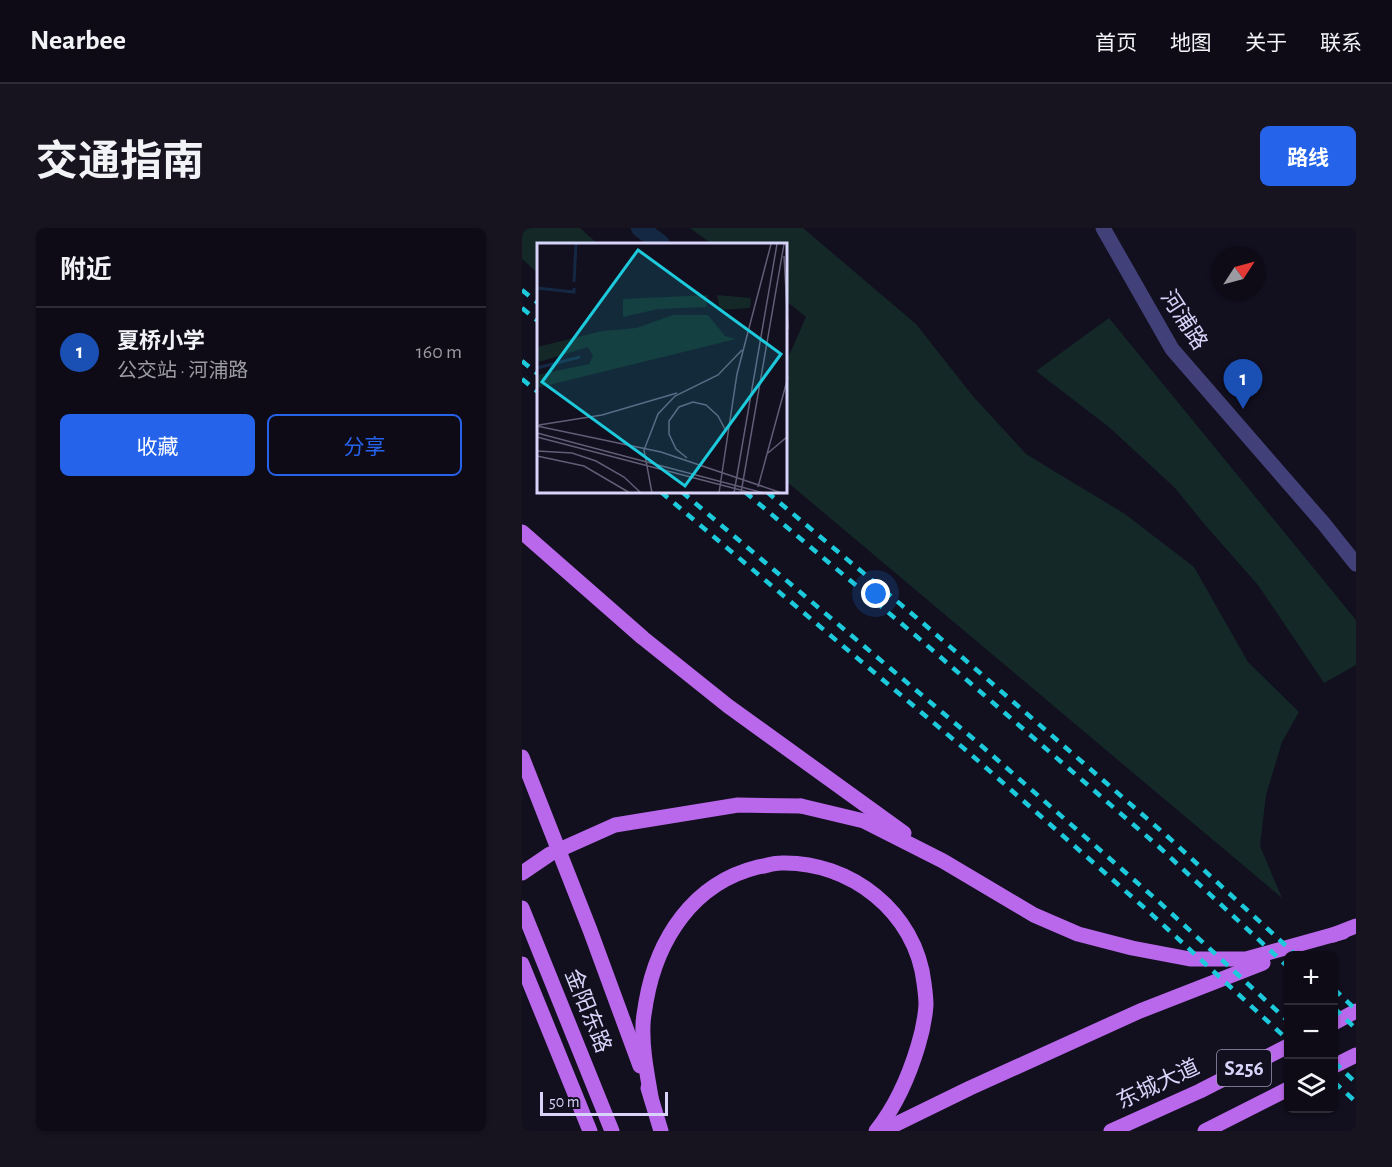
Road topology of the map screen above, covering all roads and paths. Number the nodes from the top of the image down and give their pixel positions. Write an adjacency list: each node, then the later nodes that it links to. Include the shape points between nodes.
1 (1103, 228): 3 (street, 河浦路, via 1172,349)
2 (522, 532): 5 (main road, via 643,638 729,706)
3 (1356, 564)
4 (522, 757): 16 (main road)
5 (943, 861): 6 (main road, bridge, via 864,821 801,806 738,805 615,825 550,854); 8 (main road, via 1034,915 1078,934 1190,960 1246,959)
6 (522, 873)
7 (522, 908): 19 (main road, 金阳东路)
8 (1349, 929): 22 (main road, via 1140,1011)
9 (522, 964): 18 (main road, 金阳东路)
10 (1356, 1011): 11 (main road)
11 (1338, 1021)
12 (1284, 1048): 23 (main road, 东城大道 / S256)
13 (1356, 1055): 14 (main road)
14 (1338, 1064)
15 (1284, 1091): 17 (main road, S256)
16 (651, 1097): 20 (main road); 21 (main road, via 643,1023 649,984 673,928 712,888 744,871 778,862 805,864 833,871 876,895 906,930 917,951 926,1004 922,1031 903,1087)
17 (1210, 1129)
18 (590, 1131)
19 (612, 1131)
20 (661, 1131)
21 (876, 1131)
22 (882, 1131)
23 (1111, 1131)

